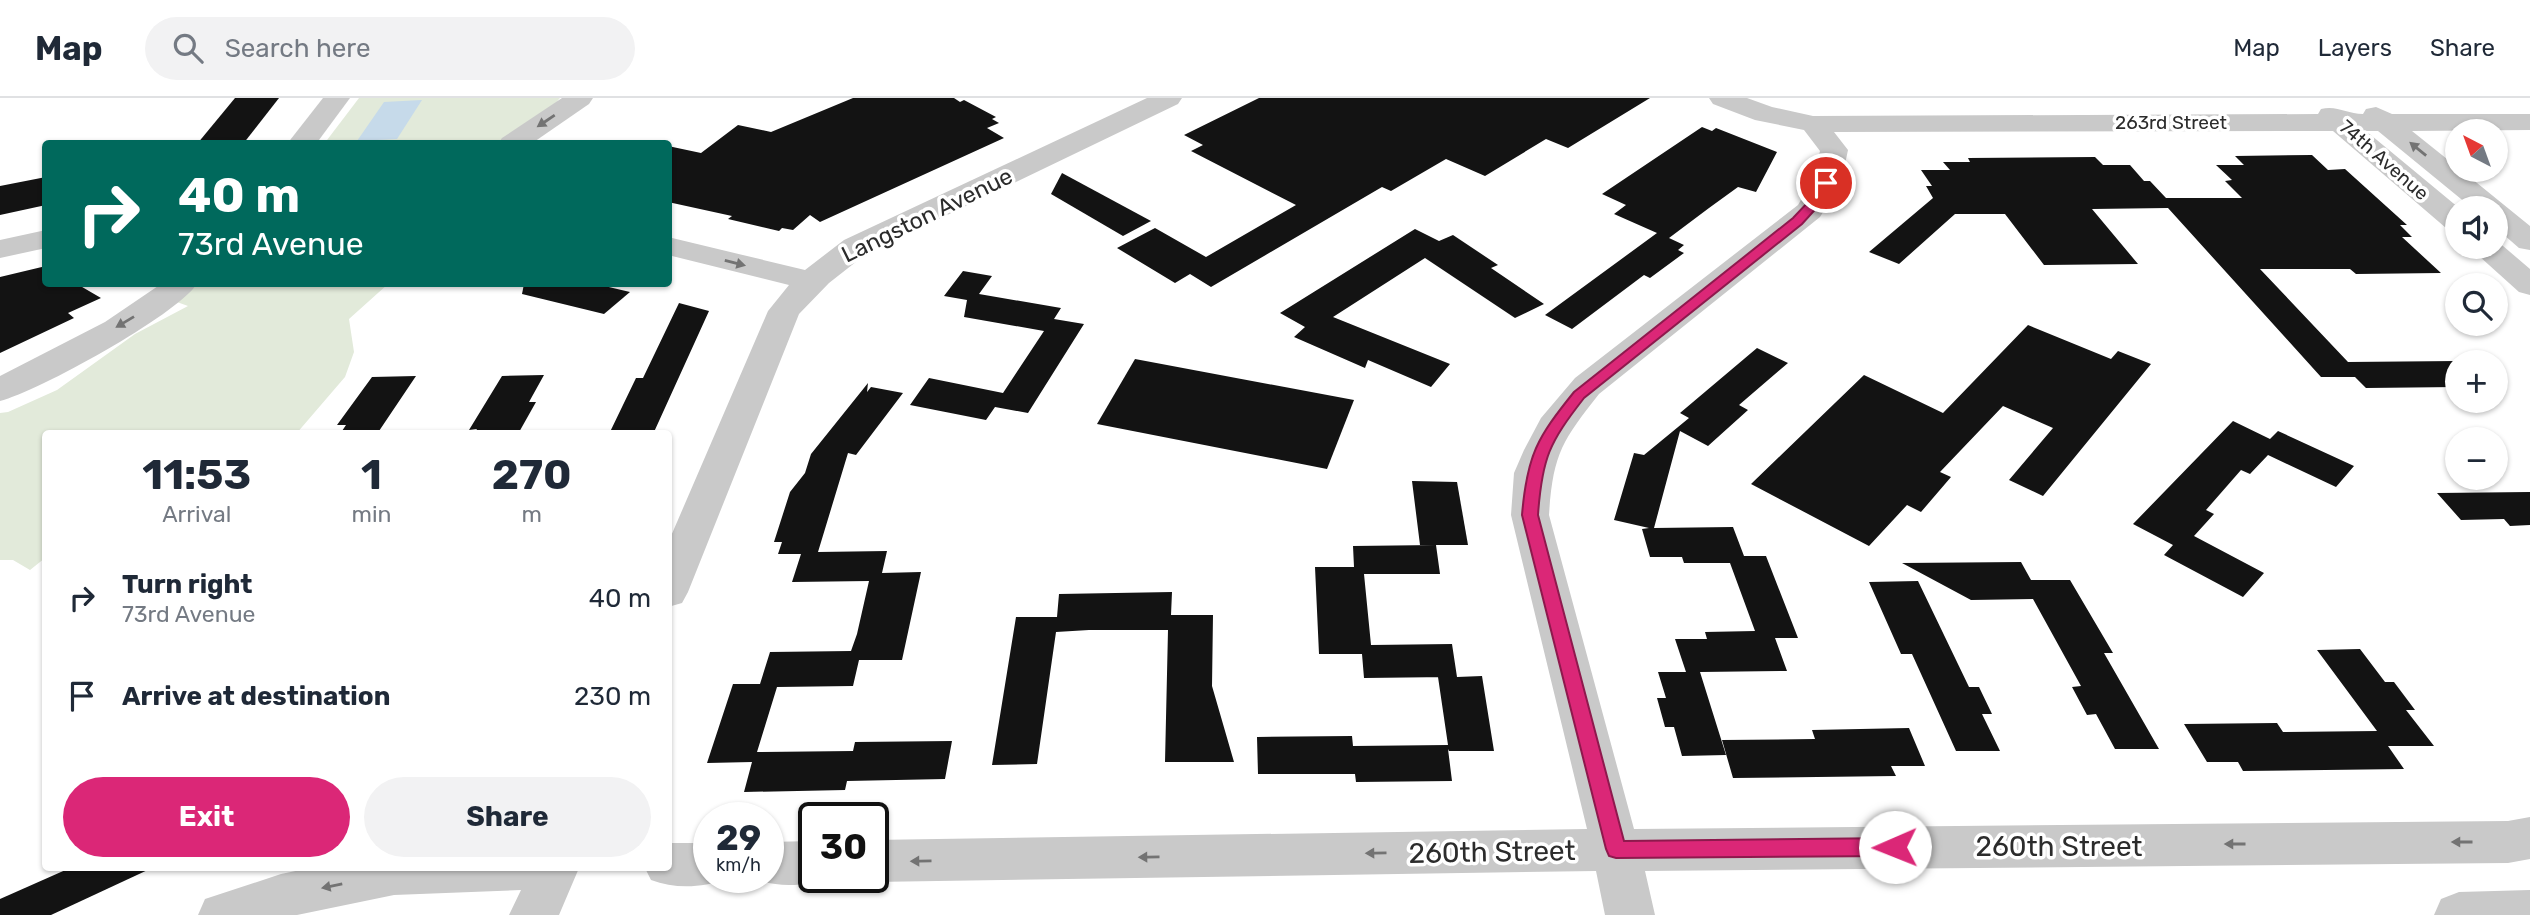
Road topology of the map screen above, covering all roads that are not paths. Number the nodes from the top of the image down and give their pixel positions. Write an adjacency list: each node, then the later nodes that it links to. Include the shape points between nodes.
1 (337, 98): 10 (street)
2 (580, 98): 11 (street, one-way to 11)
3 (1168, 98): 20 (street, Langston Avenue, via 855,247)
4 (1722, 98): 9 (street, 263rd Street, via 1765,114)
5 (2311, 98): 6 (street, 74th Avenue)
6 (2347, 110): 7 (street, 263rd Street); 9 (street, 263rd Street); 13 (street, 74th Avenue)
7 (2384, 122): 8 (street, 263rd Street); 12 (street, 74th Avenue, one-way to 7)
8 (2530, 122)
9 (1813, 124): 26 (street, via 1834,150 1826,183 1809,211 1587,386 1555,426 1533,473 1530,515)
10 (304, 140)
11 (518, 140)
12 (2475, 196)
13 (2445, 210)
14 (2508, 223): 16 (street)
15 (42, 240): 18 (street)
16 (2530, 241)
17 (672, 247): 20 (street, one-way to 20)
18 (0, 249)
19 (2500, 259): 21 (street)
20 (810, 281): 24 (street, Langston Avenue, via 784,311)
21 (2530, 285)
22 (177, 287): 23 (street, one-way to 23, via 63,359)
23 (0, 390)
24 (672, 583)
25 (2530, 838): 26 (street, 260th Street, one-way to 26, via 2508,842)
26 (1616, 849): 27 (street, 260th Street, one-way to 27); 35 (street)
27 (889, 861)
28 (693, 864): 29 (street)
29 (672, 865)
30 (445, 871): 33 (street, one-way to 33, via 394,873 281,896)
31 (554, 871): 34 (street)
32 (2530, 914): 36 (street)
33 (223, 915)
34 (534, 915)
35 (1630, 915)
36 (2459, 915)

